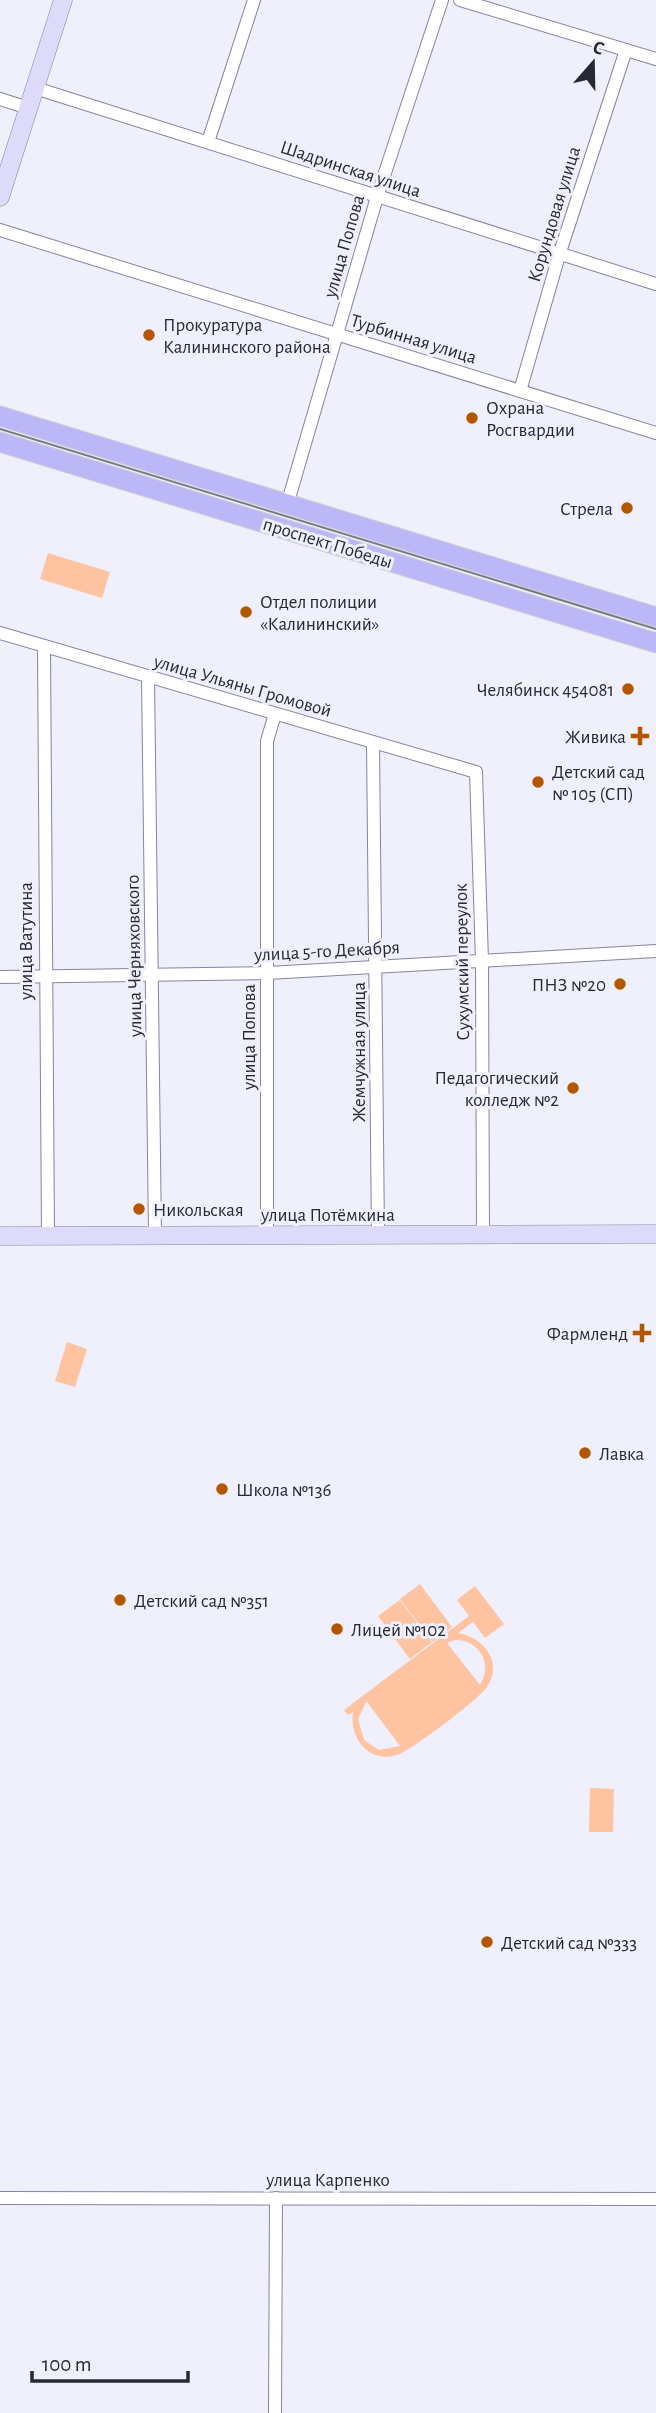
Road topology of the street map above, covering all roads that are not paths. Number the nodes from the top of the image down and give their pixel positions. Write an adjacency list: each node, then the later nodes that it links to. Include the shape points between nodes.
1 (63, 0): 7 (street)
2 (254, 0): 10 (street)
3 (442, 0): 12 (street, улица Попова)
4 (460, 0): 5 (street)
5 (626, 50): 6 (street); 14 (street, Корундовая улица)
6 (656, 59)
7 (34, 88): 9 (street); 10 (street, Шадринская улица)
8 (0, 99): 9 (street)
9 (28, 108): 11 (street)
10 (208, 142): 12 (street, Шадринская улица)
11 (0, 197)
12 (377, 197): 14 (street, Шадринская улица); 16 (street, улица Попова)
13 (0, 230): 16 (street, Турбинная улица)
14 (560, 252): 15 (street, Шадринская улица); 17 (street, Корундовая улица)
15 (656, 284)
16 (338, 335): 17 (street, Турбинная улица); 21 (street, улица Попова)
17 (520, 391): 19 (street, Турбинная улица)
18 (0, 416): 21 (main road, проспект Победы)
19 (656, 433)
20 (0, 442): 26 (main road, проспект Победы)
21 (288, 505): 23 (main road, проспект Победы)
22 (656, 604): 23 (street)
23 (622, 607): 24 (main road, проспект Победы)
24 (656, 617)
25 (0, 633): 27 (street, улица Ульяны Громовой)
26 (656, 643)
27 (44, 646): 28 (street, улица Ульяны Громовой); 36 (street, улица Ватутина)
28 (148, 677): 29 (street, улица Ульяны Громовой); 37 (street, улица Черняховского)
29 (275, 714): 30 (street, улица Ульяны Громовой); 35 (street, улица Попова, via 267,741)
30 (373, 743): 31 (street, улица Ульяны Громовой); 34 (street, Жемчужная улица)
31 (476, 772): 33 (street, Сухумский переулок)
32 (656, 951): 33 (street, улица 5-го Декабря)
33 (482, 961): 34 (street, улица 5-го Декабря); 42 (street, Сухумский переулок)
34 (376, 968): 35 (street, улица 5-го Декабря); 41 (street, Жемчужная улица)
35 (268, 973): 37 (street, улица 5-го Декабря); 40 (street, улица Попова)
36 (44, 976): 37 (street, улица 5-го Декабря); 38 (street, улица 5-го Декабря); 44 (street, улица Ватутина)
37 (153, 976): 45 (street, улица Черняховского)
38 (0, 977)
39 (656, 1234): 42 (street, улица Потёмкина)
40 (267, 1235): 41 (street, улица Потёмкина); 45 (street, улица Потёмкина)
41 (378, 1235): 42 (street, улица Потёмкина)
42 (483, 1235)
43 (0, 1236): 44 (street, улица Потёмкина)
44 (48, 1236): 45 (street, улица Потёмкина)
45 (155, 1236)
46 (0, 2198): 47 (street, улица Карпенко)
47 (276, 2199): 48 (street, улица Карпенко); 49 (street)
48 (656, 2199)
49 (275, 2413)

